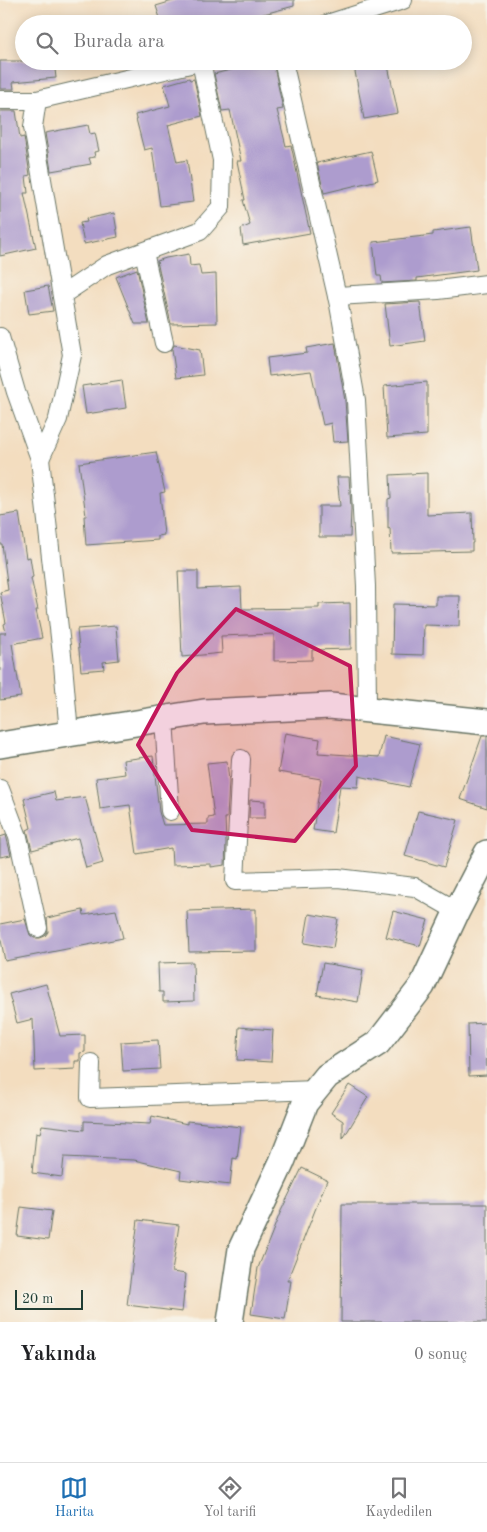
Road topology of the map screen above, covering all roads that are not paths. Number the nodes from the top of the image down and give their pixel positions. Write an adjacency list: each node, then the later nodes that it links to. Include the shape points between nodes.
1 (403, 0): 2 (street)
2 (382, 3): 3 (street)
3 (351, 15)
4 (167, 70): 8 (street)
5 (204, 70): 9 (street, via 222,160 221,207 200,231)
6 (285, 70): 12 (street)
7 (0, 100): 8 (street)
8 (37, 100): 11 (street, via 33,127)
9 (144, 252): 11 (street, via 106,265); 14 (street)
10 (487, 284): 12 (street)
11 (62, 295): 15 (street, via 72,355 58,419)
12 (337, 296): 16 (street, via 356,400 366,586)
13 (0, 337): 15 (street)
14 (164, 343)
15 (40, 459): 19 (street)
16 (367, 710): 17 (street, via 330,706 204,712); 18 (street)
17 (164, 719): 19 (street); 23 (street)
18 (487, 722)
19 (69, 734): 20 (street)
20 (0, 745)
21 (241, 758): 25 (street, via 235,881 338,878 415,887)
22 (0, 789): 26 (street, via 18,837)
23 (170, 811)
24 (487, 853): 25 (street)
25 (457, 911): 28 (street, via 422,986 378,1043 327,1076)
26 (38, 928)
27 (91, 1064): 28 (street, via 90,1098)
28 (316, 1090): 29 (street, via 305,1103 282,1162 241,1249)
29 (230, 1322)

